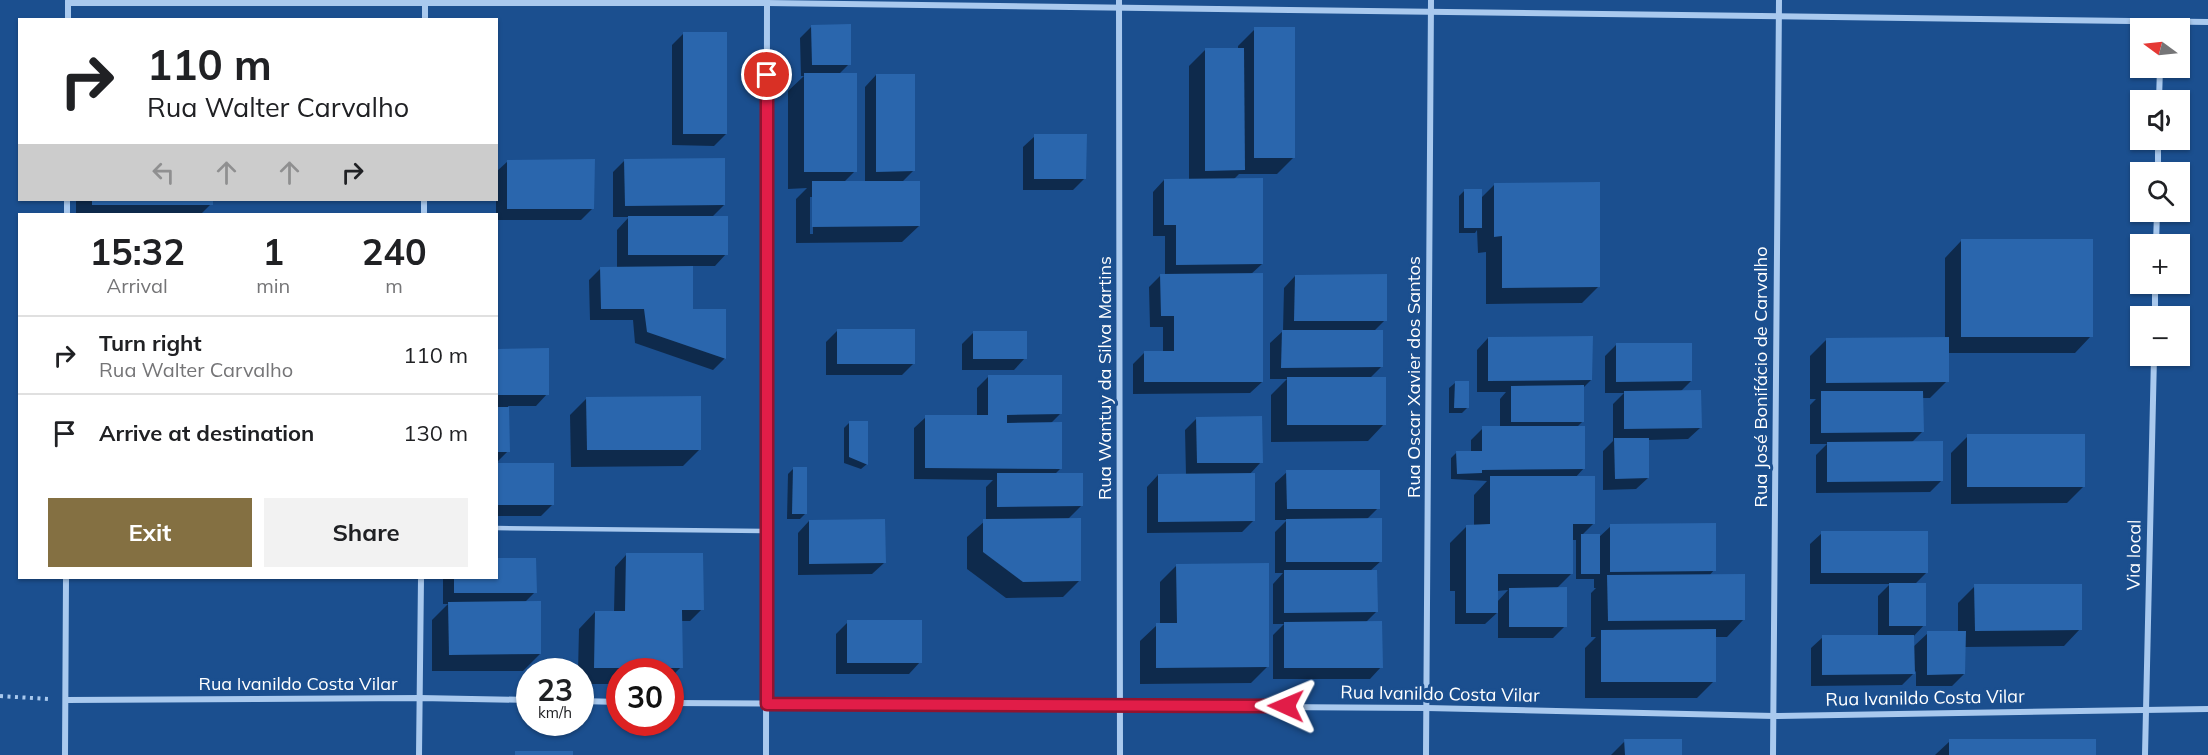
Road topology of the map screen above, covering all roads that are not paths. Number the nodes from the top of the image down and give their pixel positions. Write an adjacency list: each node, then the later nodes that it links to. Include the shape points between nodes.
1 (1119, 0): 7 (street, Rua Wantuy da Silva Martins)
2 (1431, 0): 8 (street, Rua Oscar Xavier dos Santos)
3 (1779, 0): 9 (street, Rua José Bonifácio de Carvalho)
4 (68, 1): 5 (street); 10 (street)
5 (425, 1): 6 (street); 11 (street)
6 (767, 2): 7 (street); 17 (street)
7 (1119, 8): 8 (street); 25 (street, Rua Wantuy da Silva Martins)
8 (1431, 10): 9 (street); 26 (street, Rua Oscar Xavier dos Santos)
9 (1779, 16): 14 (street); 29 (street, Rua José Bonifácio de Carvalho)
10 (68, 18)
11 (425, 18)
12 (2208, 22): 13 (street)
13 (2190, 23)
14 (2130, 24)
15 (2154, 366): 28 (street, Via local)
16 (498, 528): 17 (lane)
17 (767, 531): 24 (street)
18 (66, 579): 21 (street)
19 (421, 579): 20 (street)
20 (420, 698): 21 (street, Rua Ivanildo Costa Vilar); 22 (street, Rua Ivanildo Costa Vilar); 31 (street)
21 (66, 700): 30 (street)
22 (516, 700)
23 (684, 703): 24 (street, Rua Ivanildo Costa Vilar)
24 (767, 704): 25 (street, Rua Ivanildo Costa Vilar); 32 (street)
25 (1121, 704): 26 (street, Rua Ivanildo Costa Vilar); 33 (street, Rua Wantuy da Silva Martins)
26 (1427, 708): 29 (street, Rua Ivanildo Costa Vilar); 34 (street, Rua Oscar Xavier dos Santos)
27 (2208, 709): 28 (street, Rua Ivanildo Costa Vilar)
28 (2146, 710): 29 (street, Rua Ivanildo Costa Vilar); 36 (street, Via local)
29 (1773, 716): 35 (street, Rua José Bonifácio de Carvalho)
30 (65, 755)
31 (419, 755)
32 (766, 755)
33 (1120, 755)
34 (1426, 755)
35 (1773, 755)
36 (2145, 755)

